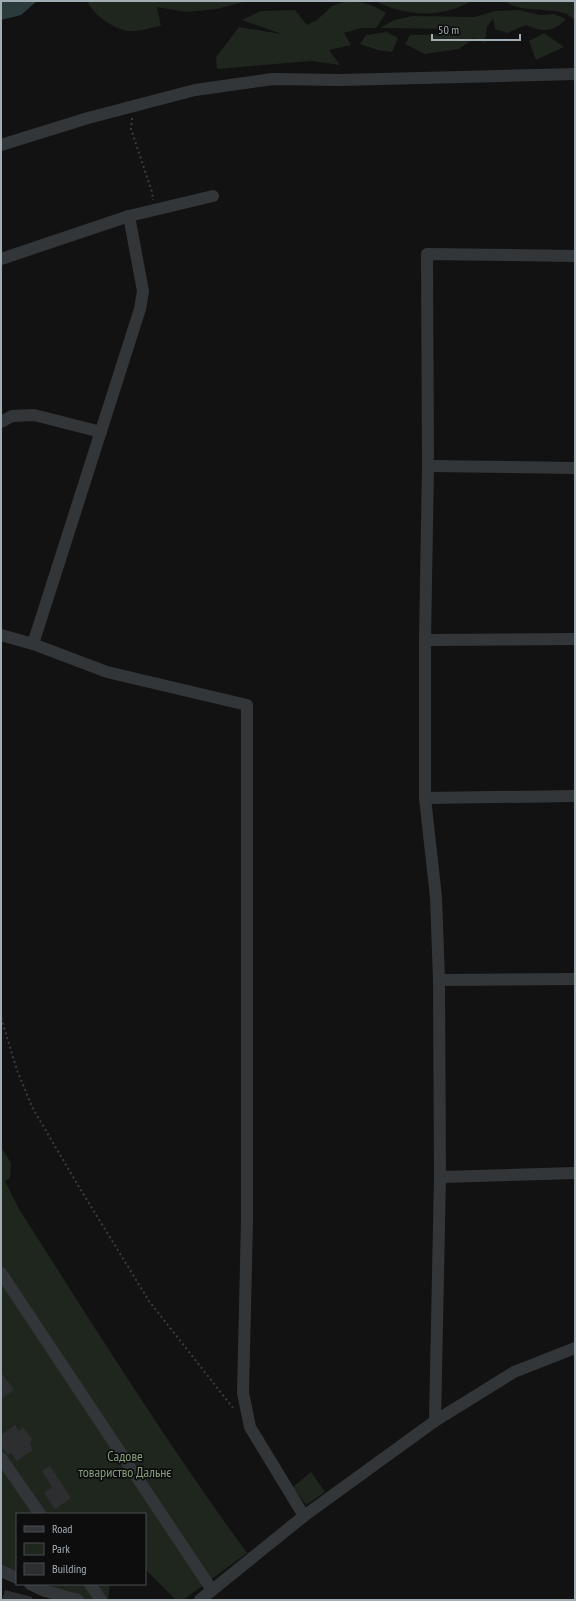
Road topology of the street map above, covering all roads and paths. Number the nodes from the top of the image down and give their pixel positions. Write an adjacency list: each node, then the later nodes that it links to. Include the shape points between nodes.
1 (575, 74): 2 (street, via 273,79 195,90)
2 (133, 106): 3 (street); 5 (path, via 130,129 152,192)
3 (1, 146)
4 (213, 196): 5 (street)
5 (153, 211): 6 (street)
6 (130, 216): 8 (street); 10 (street, via 143,291)
7 (575, 256): 11 (street, via 427,254)
8 (1, 259)
9 (1, 422): 10 (street, via 12,416 34,415)
10 (101, 432): 16 (street)
11 (428, 466): 12 (street); 15 (street)
12 (575, 468)
13 (1, 635): 16 (street)
14 (575, 639): 15 (street)
15 (425, 640): 18 (street)
16 (34, 644): 30 (street, via 107,672 247,705 247,1221 243,1393 250,1427)
17 (575, 796): 18 (street)
18 (426, 798): 20 (street, via 436,897)
19 (575, 979): 20 (street)
20 (439, 980): 23 (street)
21 (1, 1018): 26 (path, via 32,1107 76,1182 149,1301)
22 (575, 1173): 23 (street)
23 (440, 1178): 27 (street)
24 (1, 1273): 35 (street)
25 (575, 1348): 27 (street, via 514,1372)
26 (236, 1412)
27 (435, 1421): 30 (street)
28 (1, 1458): 29 (street)
29 (39, 1513)
30 (304, 1516): 35 (street)
31 (1, 1571): 32 (street)
32 (16, 1578)
33 (32, 1585): 36 (street)
34 (91, 1585): 37 (street)
35 (212, 1590): 38 (street)
36 (78, 1600)
37 (101, 1600)
38 (200, 1600)

